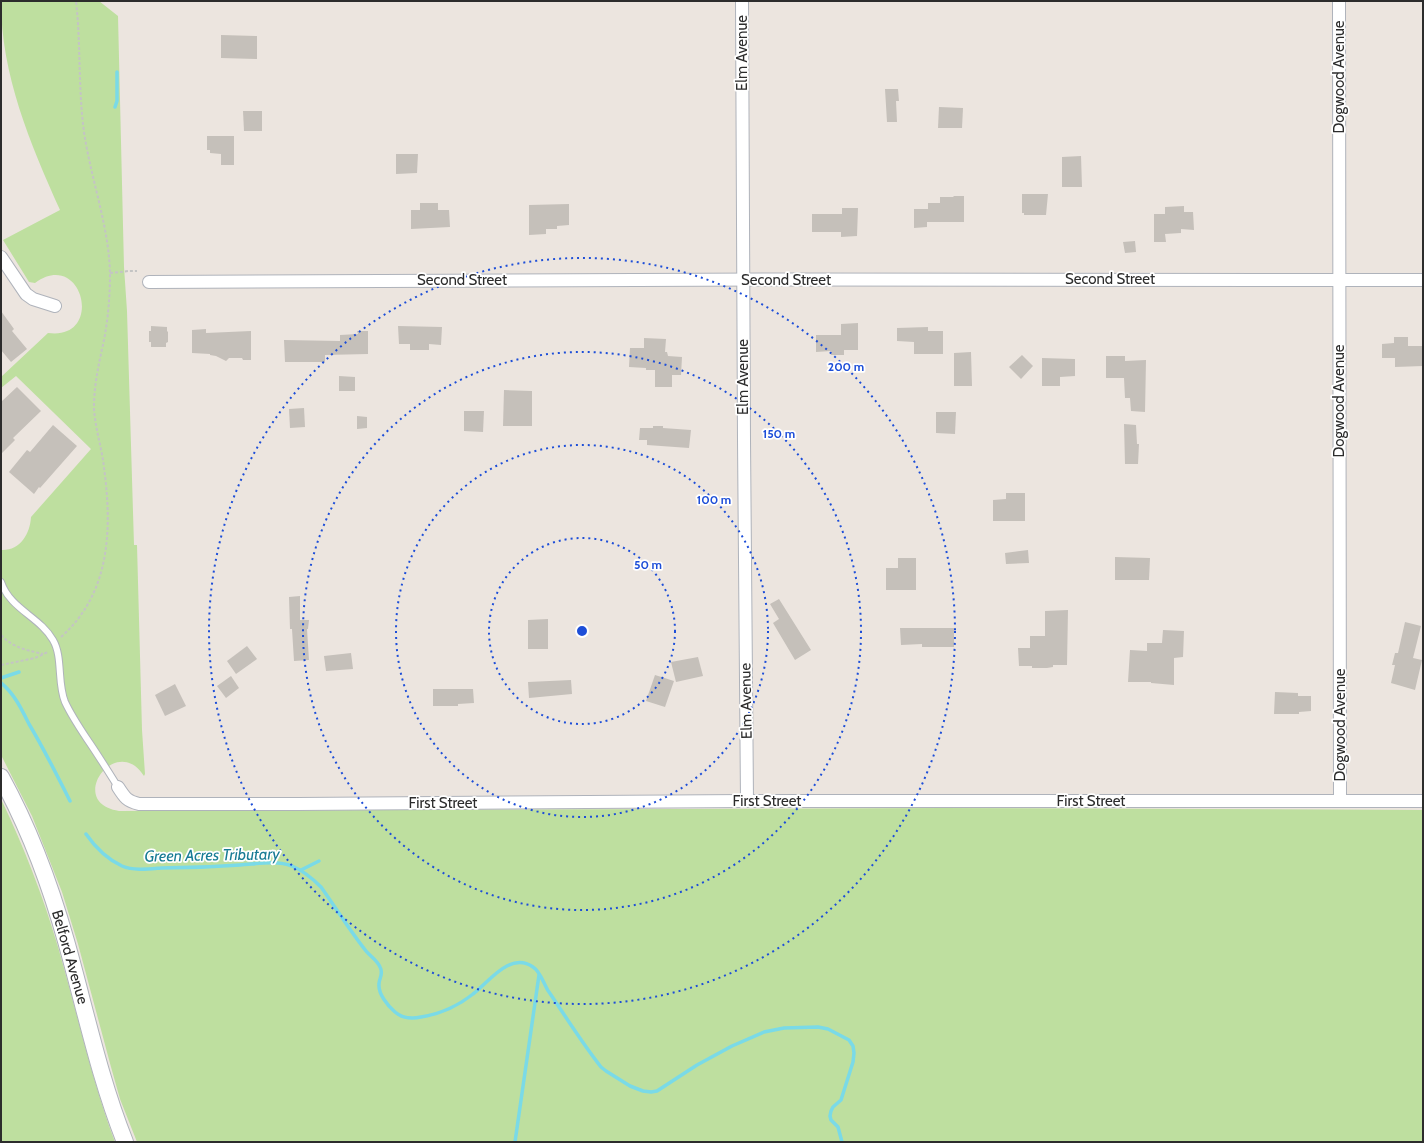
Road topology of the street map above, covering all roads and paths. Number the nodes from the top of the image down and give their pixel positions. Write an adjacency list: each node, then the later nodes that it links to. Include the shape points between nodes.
1 (76, 1): 6 (path, via 79,82 84,129)
2 (742, 1): 7 (street, Elm Avenue)
3 (1339, 1): 8 (street, Dogwood Avenue)
4 (1, 257): 11 (street, via 26,294)
5 (137, 271): 6 (path)
6 (110, 273): 14 (path, via 106,326 96,373 94,400 95,423 108,503 108,540 104,561 90,602 83,614)
7 (743, 280): 8 (street, Second Street); 10 (street, Second Street); 18 (street, Elm Avenue)
8 (1339, 280): 9 (street, Second Street); 19 (street, Dogwood Avenue)
9 (1423, 280)
10 (149, 282)
11 (55, 306)
12 (1, 582): 14 (lane, via 16,605 43,627)
13 (1, 635): 15 (path, via 10,644 21,649 44,654 29,660)
14 (56, 644): 17 (lane, via 65,702)
15 (1, 665)
16 (1, 777): 21 (main road, Belford Avenue, via 29,835 52,896 108,1094)
17 (118, 787): 18 (street, First Street, via 126,799 139,804)
18 (747, 801): 19 (street, First Street)
19 (1340, 801): 20 (street, First Street)
20 (1423, 801)
21 (125, 1142)

